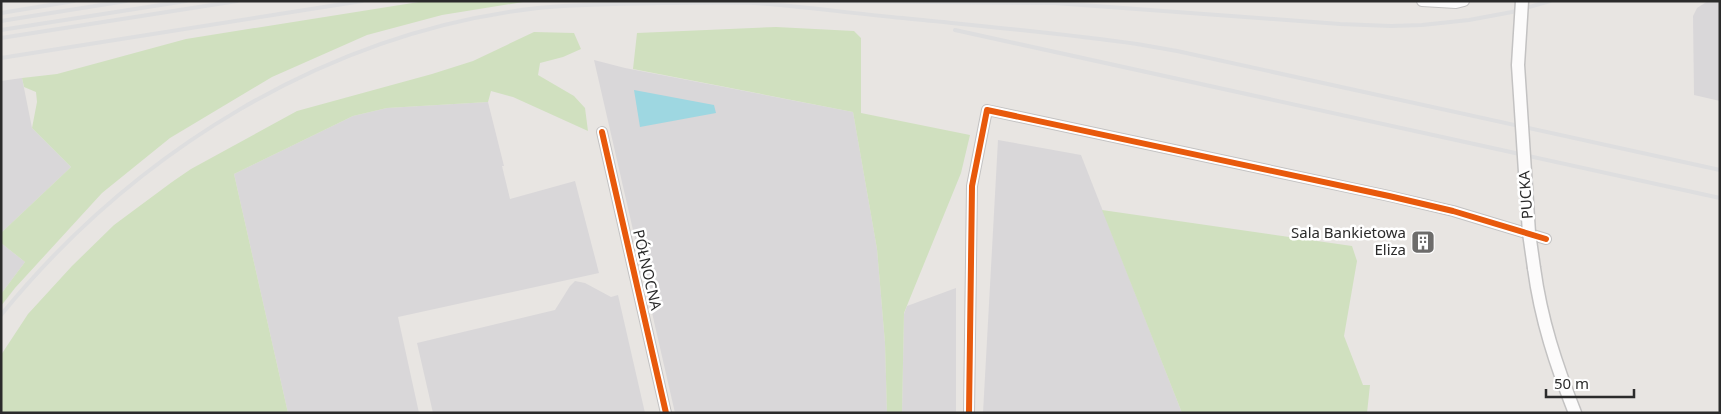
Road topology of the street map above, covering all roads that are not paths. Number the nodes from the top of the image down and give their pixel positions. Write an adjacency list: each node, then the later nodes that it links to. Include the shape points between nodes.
1 (1422, 1): 3 (street)
2 (1522, 1): 8 (street, PUCKA, bridge, via 1518,65 1529,233 1538,299 1555,362)
3 (1460, 2)
4 (602, 132): 6 (street, PÓŁNOCNA)
5 (1546, 239): 7 (street, via 1389,196 987,110 972,186)
6 (666, 413)
7 (969, 413)
8 (1575, 413)

